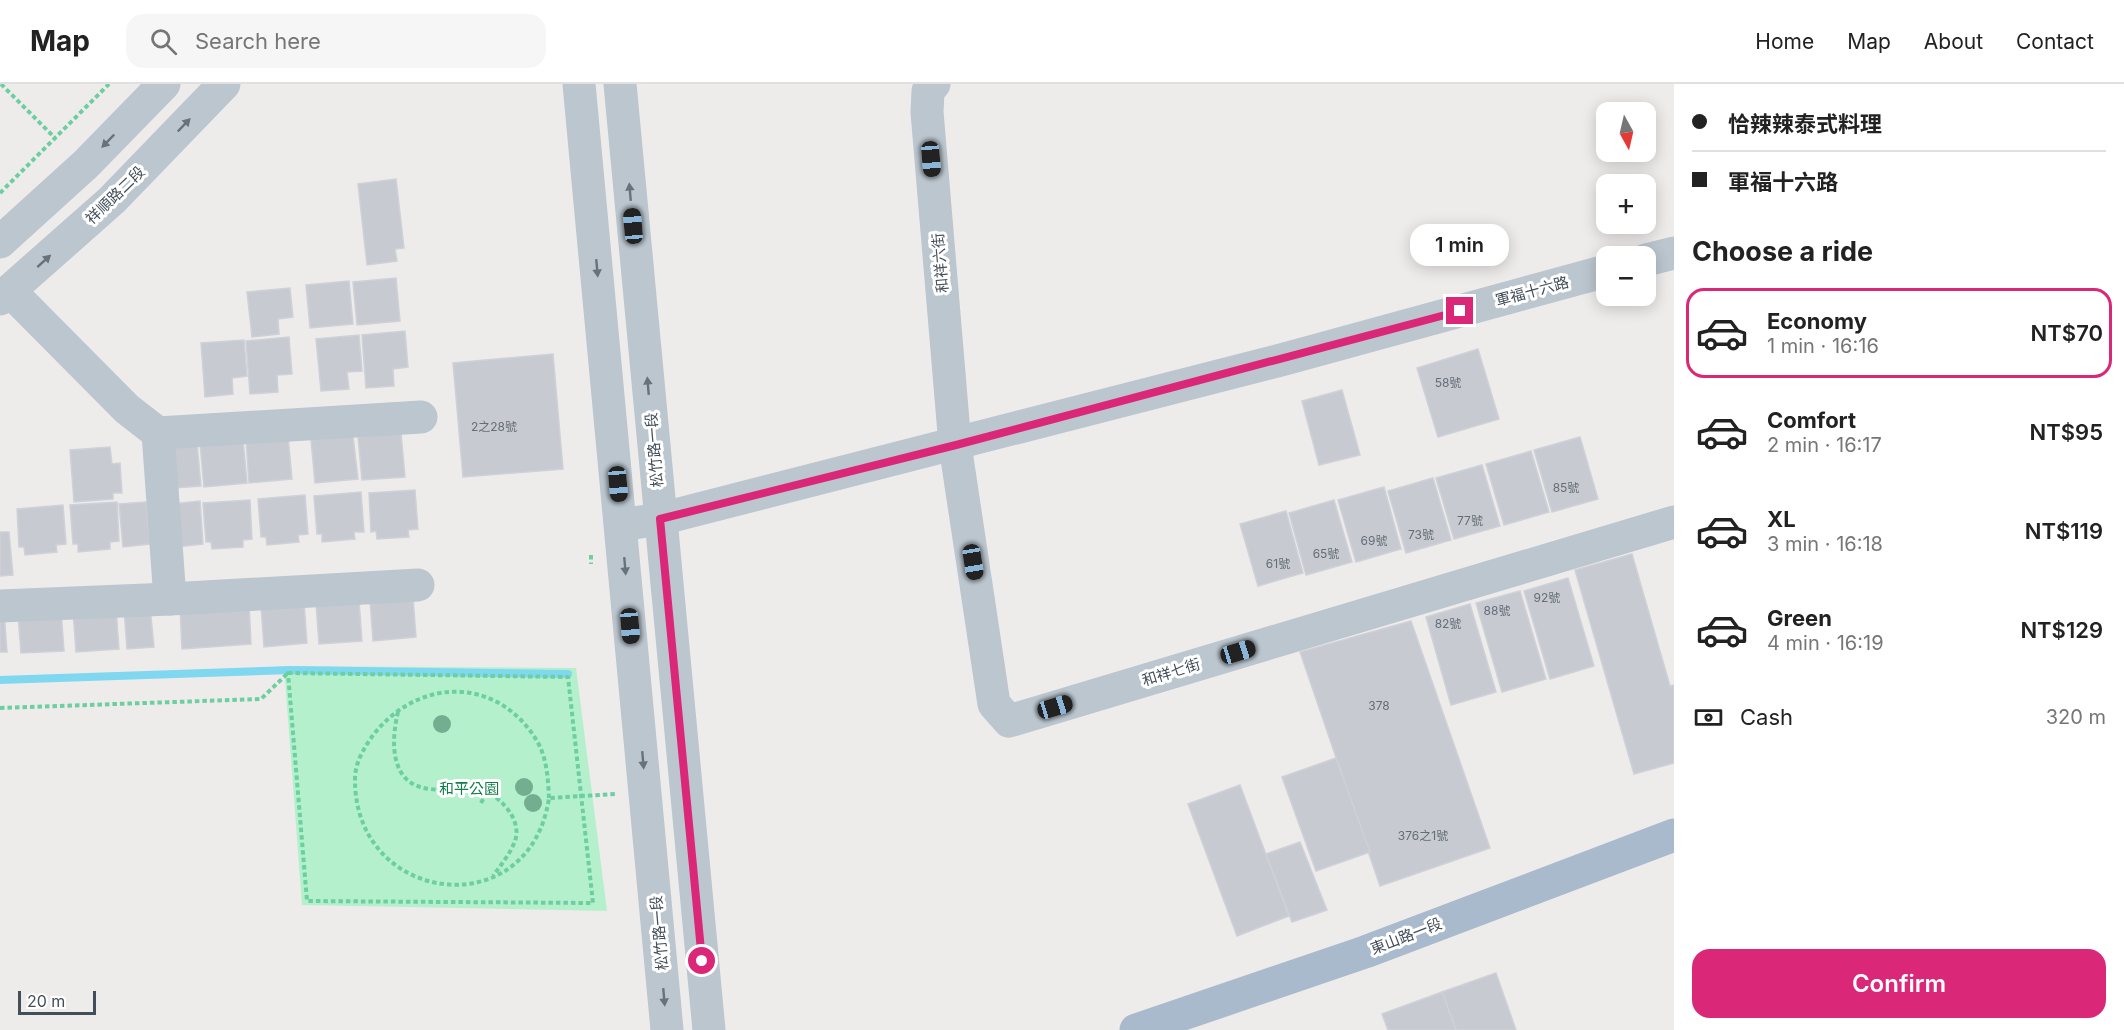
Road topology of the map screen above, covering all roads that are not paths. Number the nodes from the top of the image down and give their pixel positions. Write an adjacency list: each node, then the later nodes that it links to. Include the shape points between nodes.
1 (164, 84): 6 (street, one-way to 6, via 86,164)
2 (224, 84): 10 (street, 祥順路二段, one-way to 2, via 112,200)
3 (579, 84): 16 (street, 松竹路一段, one-way to 16)
4 (620, 84): 14 (street, 松竹路一段, one-way to 4)
5 (934, 84): 13 (street, 和祥六街, via 928,92 927,112)
6 (0, 242)
7 (1674, 253): 8 (street)
8 (1656, 258)
9 (1596, 274): 13 (street, 軍福十六路)
10 (5, 295): 12 (street)
11 (421, 417): 12 (street)
12 (158, 433): 18 (street)
13 (956, 445): 14 (street, 軍福十六路); 15 (street, 和祥七街, via 994,704 1009,721)
14 (660, 519): 16 (street, 軍福十六路); 22 (street, 松竹路一段)
15 (1674, 522)
16 (621, 525): 21 (street, 松竹路一段, one-way to 21)
17 (418, 585): 18 (street)
18 (170, 599): 19 (street)
19 (0, 606)
20 (1674, 834): 23 (main road, 東山路一段, via 1365,952)
21 (668, 1030)
22 (709, 1030)
23 (1136, 1030)

